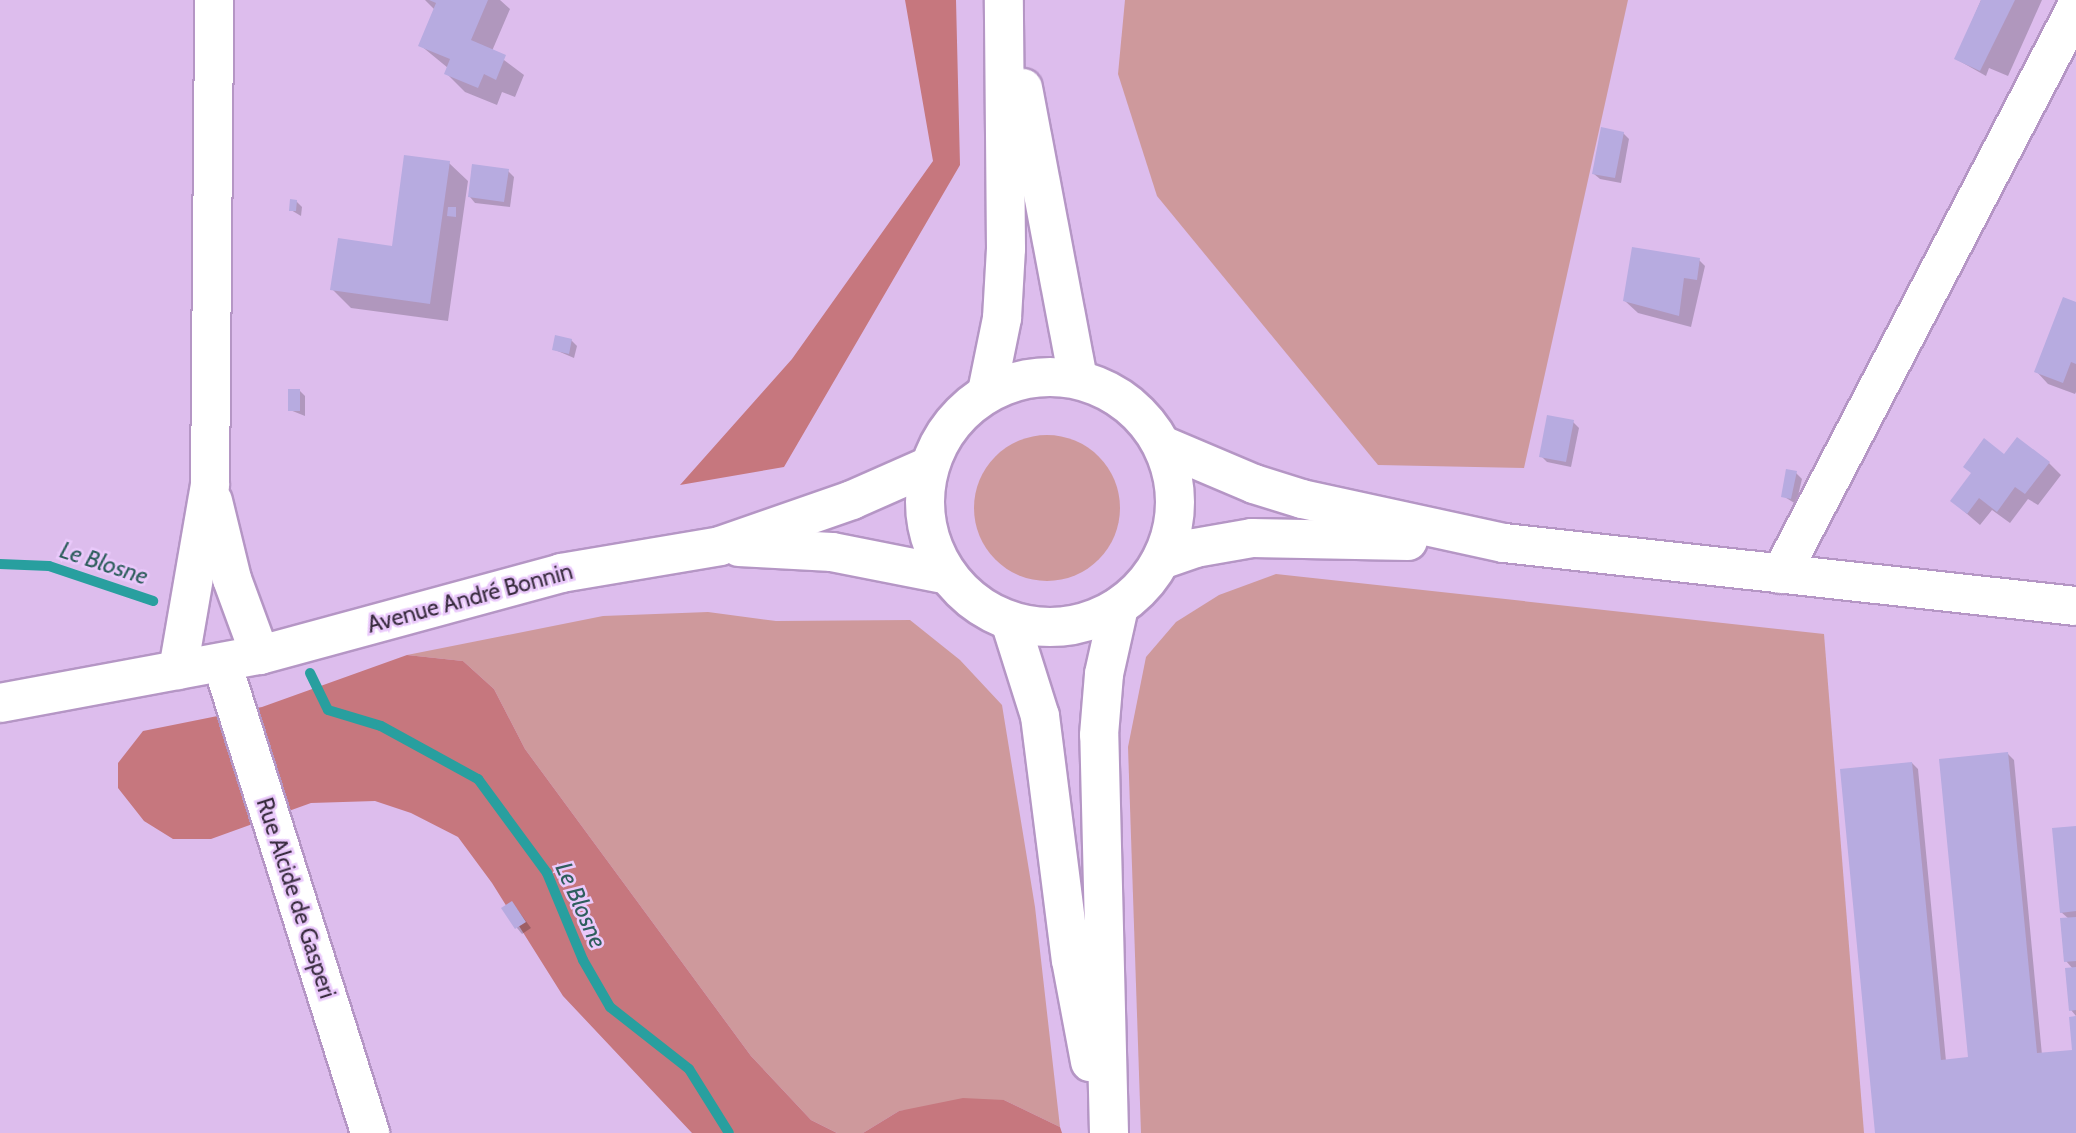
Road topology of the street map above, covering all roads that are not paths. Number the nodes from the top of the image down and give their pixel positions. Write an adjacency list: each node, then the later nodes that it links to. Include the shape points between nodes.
1 (214, 0): 8 (main road)
2 (1007, 0): 4 (main road); 5 (main road, via 1006,250 1002,318)
3 (2076, 8): 12 (main road)
4 (1077, 378): 5 (main road, via 1046,375 1016,380); 6 (main road, via 1112,392 1141,415)
5 (987, 392): 7 (main road, via 961,411)
6 (1162, 445): 9 (main road, via 1302,499); 11 (main road, via 1174,483 1174,509)
7 (929, 466): 10 (main road, Avenue André Bonnin, via 852,500); 13 (main road, via 926,523)
8 (210, 485): 17 (main road, via 232,579); 19 (main road)
9 (1504, 543): 11 (main road, via 1252,538 1195,548); 12 (main road)
10 (720, 546): 13 (main road, Avenue André Bonnin, via 832,552); 17 (main road, Avenue André Bonnin, via 561,573)
11 (1161, 560): 15 (main road, via 1136,594)
12 (1781, 574): 14 (main road)
13 (948, 575): 16 (main road, via 975,603)
14 (2076, 606)
15 (1119, 607): 16 (main road, via 1066,626); 23 (main road, via 1104,674 1099,735)
16 (1010, 621): 22 (main road, via 1040,716 1071,960)
17 (260, 655): 18 (main road, Avenue André Bonnin)
18 (222, 663): 19 (main road, Avenue André Bonnin); 21 (main road, Rue Alcide de Gasperi)
19 (178, 670): 20 (main road, Avenue André Bonnin)
20 (0, 703)
21 (370, 1133)
22 (1104, 1133)
23 (1109, 1133)

